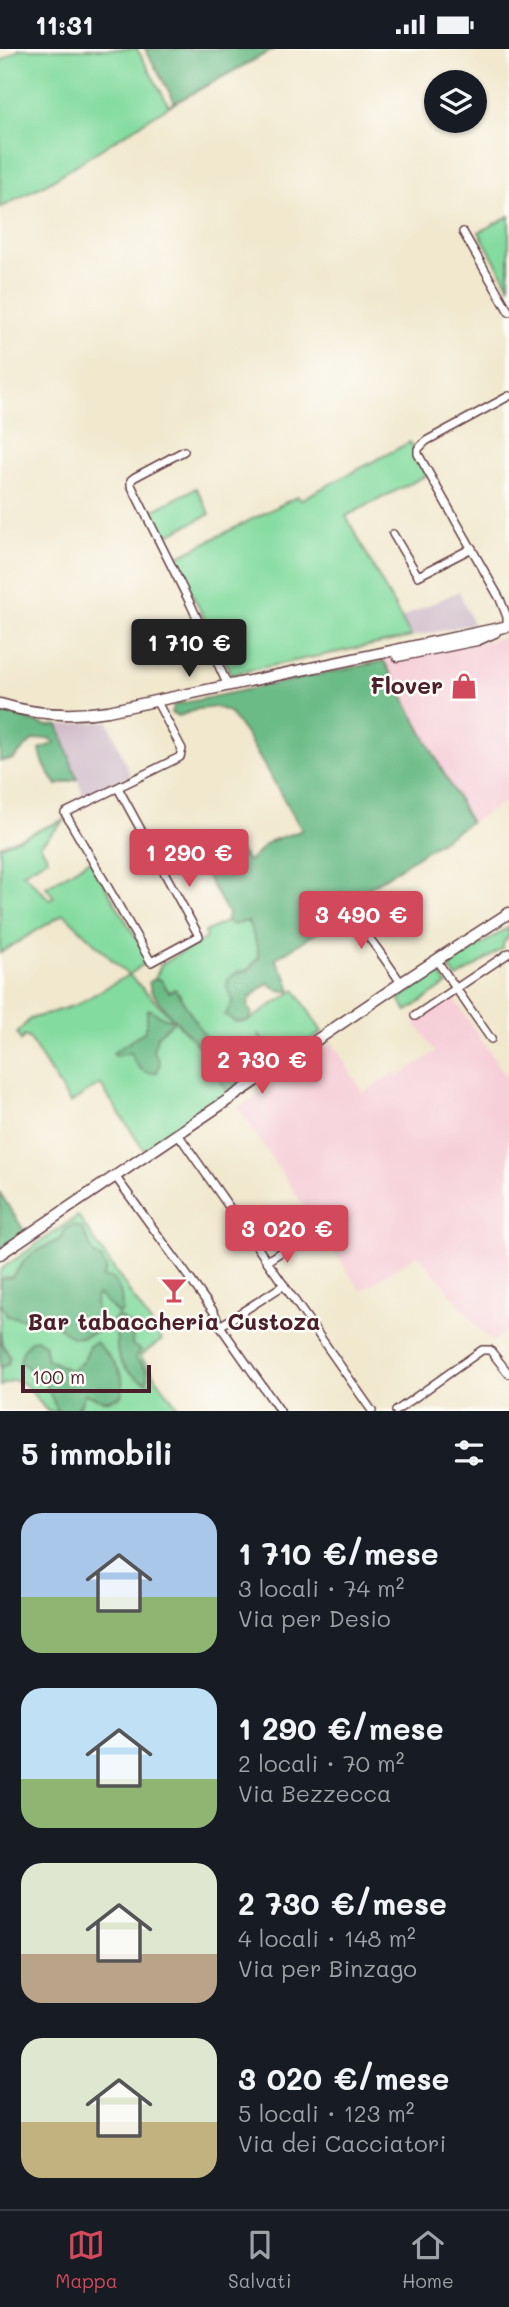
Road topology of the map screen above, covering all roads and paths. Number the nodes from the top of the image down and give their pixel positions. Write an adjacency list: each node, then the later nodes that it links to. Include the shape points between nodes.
1 (463, 232): 2 (street)
2 (509, 312)
3 (509, 396): 6 (street, via 418,449)
4 (184, 451): 8 (street, via 135,477 131,485)
5 (393, 534): 6 (street, via 418,576)
6 (472, 548): 7 (street, via 500,599)
7 (508, 626): 8 (main road, via 467,642)
8 (228, 686): 9 (main road)
9 (157, 702): 10 (main road, via 68,715); 11 (street, via 182,753)
10 (0, 704)
11 (118, 789): 11 (street, via 65,813 151,963 199,936)
12 (339, 904): 16 (street)
13 (509, 913): 15 (main road)
14 (509, 953): 17 (street)
15 (438, 961): 16 (main road); 17 (street)
16 (401, 983): 20 (main road)
17 (457, 988): 18 (street); 19 (street)
18 (415, 1016)
19 (491, 1038)
20 (178, 1135): 21 (main road); 24 (street)
21 (116, 1177): 23 (main road); 26 (street)
22 (307, 1235): 24 (street)
23 (0, 1254)
24 (268, 1261): 25 (street)
25 (284, 1285): 26 (street); 29 (street)
26 (220, 1326): 28 (street)
27 (509, 1374): 30 (street, via 490,1350 482,1350)
28 (280, 1411)
29 (372, 1411)
30 (396, 1411)

